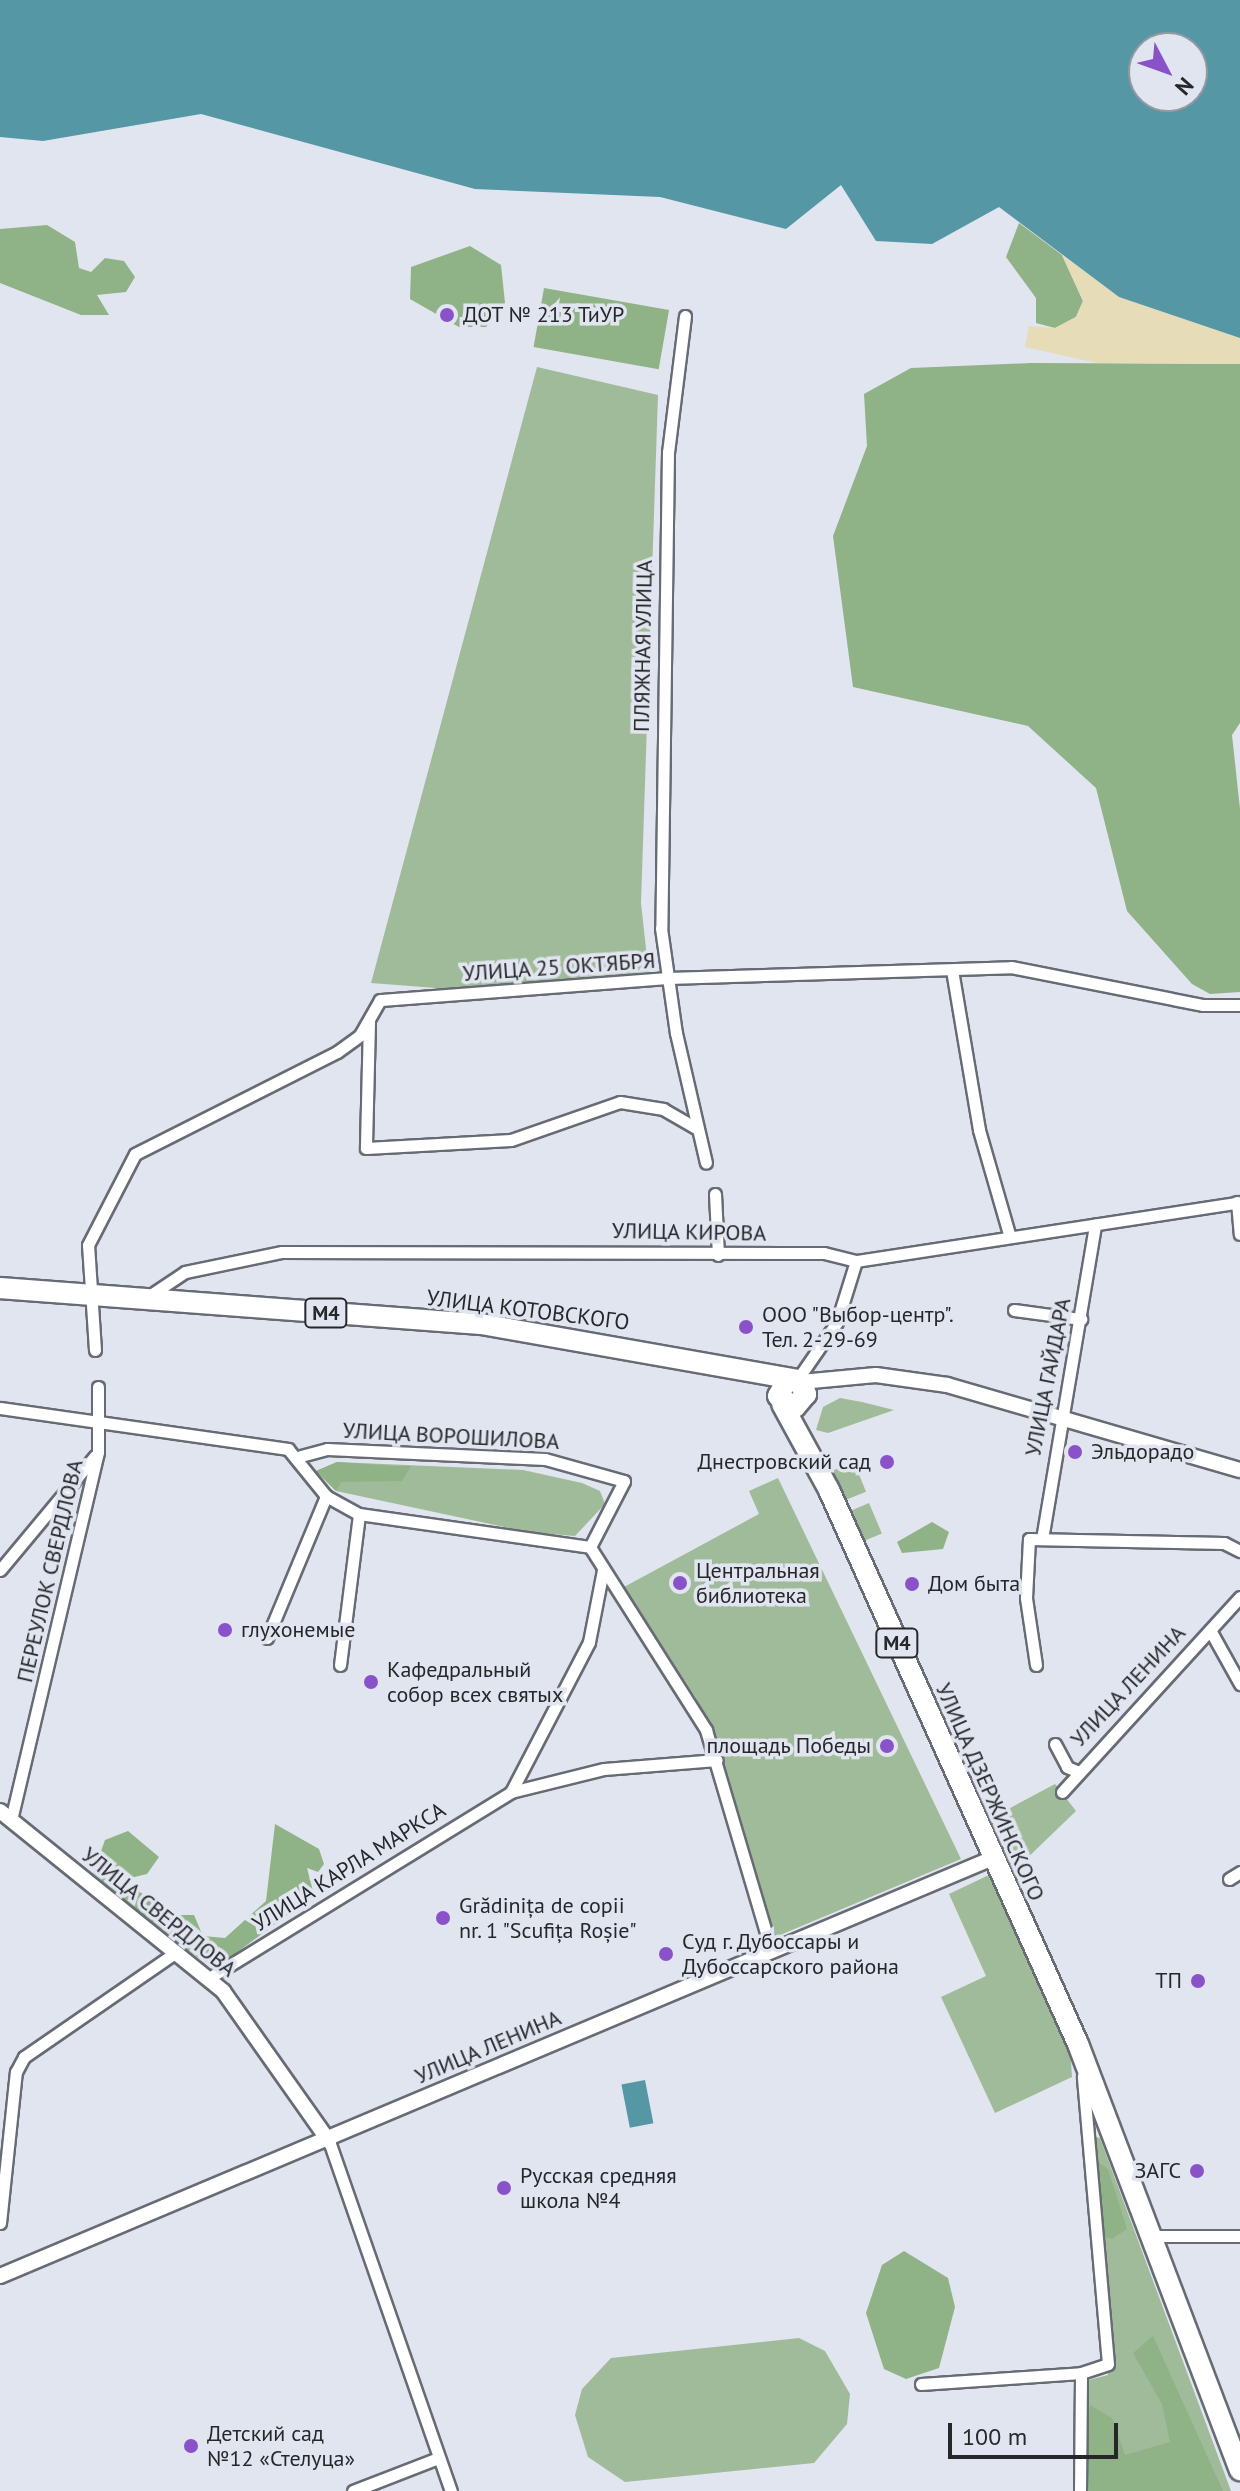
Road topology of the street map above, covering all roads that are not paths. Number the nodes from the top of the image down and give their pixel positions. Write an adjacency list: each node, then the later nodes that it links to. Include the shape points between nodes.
1 (685, 316): 3 (street, ПЛЯЖНАЯ УЛИЦА, via 668,452 661,705 661,928)
2 (952, 970): 3 (street, УЛИЦА 25 ОКТЯБРЯ); 4 (street, УЛИЦА 25 ОКТЯБРЯ, via 1011,967 1203,1005); 11 (street, via 979,1130)
3 (668, 978): 5 (street, УЛИЦА 25 ОКТЯБРЯ, via 404,996 380,1000); 6 (street, ПЛЯЖНАЯ УЛИЦА)
4 (1240, 1005)
5 (369, 1022): 6 (street, via 366,1148 511,1140 620,1102 663,1109); 16 (street, УЛИЦА 25 ОКТЯБРЯ, via 337,1052 135,1154 88,1245)
6 (696, 1128): 7 (street, ПЛЯЖНАЯ УЛИЦА)
7 (706, 1163)
8 (715, 1194): 13 (street)
9 (1238, 1202): 10 (street, УЛИЦА КИРОВА); 12 (street)
10 (1095, 1224): 11 (street, УЛИЦА КИРОВА); 19 (street, УЛИЦА ГАЙДАРА)
11 (1009, 1234): 14 (street, УЛИЦА КИРОВА)
12 (1240, 1234)
13 (718, 1255): 14 (street, УЛИЦА КИРОВА, via 824,1253); 17 (street, УЛИЦА КИРОВА, via 313,1250 212,1264 168,1279)
14 (856, 1261): 22 (street, via 837,1322)
15 (0, 1288): 16 (highway, УЛИЦА КОТОВСКОГО / M4)
16 (88, 1296): 17 (highway, УЛИЦА КОТОВСКОГО / M4); 20 (street, УЛИЦА 25 ОКТЯБРЯ)
17 (143, 1300): 22 (highway, УЛИЦА КОТОВСКОГО / M4, via 481,1324 761,1372)
18 (1014, 1310): 19 (street)
19 (1081, 1319): 24 (street, УЛИЦА ГАЙДАРА)
20 (95, 1350)
21 (98, 1387): 25 (street, ПЕРЕУЛОК СВЕРДЛОВА)
22 (794, 1392): 24 (street, via 828,1378 876,1375 947,1385); 48 (highway, УЛИЦА ДЗЕРЖИНСКОГО / M4, via 797,1430)
23 (0, 1408): 25 (street, УЛИЦА ВОРОШИЛОВА)
24 (1060, 1416): 28 (street); 31 (street, УЛИЦА ГАЙДАРА)
25 (101, 1423): 26 (street, ПЕРЕУЛОК СВЕРДЛОВА); 27 (street, УЛИЦА ВОРОШИЛОВА, via 232,1437)
26 (98, 1452): 34 (street); 47 (street, ПЕРЕУЛОК СВЕРДЛОВА)
27 (300, 1456): 29 (street); 32 (street, УЛИЦА ВОРОШИЛОВА, via 327,1449 496,1455 584,1466 624,1481)
28 (1240, 1470)
29 (326, 1496): 30 (street); 38 (street)
30 (359, 1514): 32 (street); 39 (street)
31 (1042, 1539): 33 (street, via 1224,1543); 40 (street, via 1029,1539)
32 (590, 1547): 35 (street)
33 (1240, 1551)
34 (0, 1570)
35 (603, 1570): 43 (street, via 660,1649); 45 (street, via 584,1653)
36 (1240, 1597): 37 (street, УЛИЦА ЛЕНИНА)
37 (1210, 1630): 41 (street, УЛИЦА ЛЕНИНА); 44 (street, УЛИЦА ЛЕНИНА)
38 (267, 1638)
39 (340, 1665)
40 (1036, 1665)
41 (1240, 1684)
42 (1055, 1744): 44 (street, УЛИЦА ЛЕНИНА, via 1067,1767)
43 (717, 1760): 45 (street, УЛИЦА КАРЛА МАРКСА, via 604,1769); 49 (street)
44 (1079, 1772): 46 (street, УЛИЦА ЛЕНИНА)
45 (511, 1792): 51 (street, УЛИЦА КАРЛА МАРКСА)
46 (1062, 1792)
47 (6, 1816): 50 (street, УЛИЦА СВЕРДЛОВА)
48 (993, 1858): 49 (street, УЛИЦА ЛЕНИНА); 52 (highway, УЛИЦА ДЗЕРЖИНСКОГО / M4)
49 (771, 1950): 54 (street, УЛИЦА ЛЕНИНА)
50 (176, 1952): 51 (street, УЛИЦА СВЕРДЛОВА); 53 (street, via 24,2057)
51 (209, 1978): 54 (street, УЛИЦА СВЕРДЛОВА)
52 (1078, 2044): 56 (highway, УЛИЦА ДЗЕРЖИНСКОГО / M4); 59 (street, УЛИЦА ДЗЕРЖИНСКОГО, via 1110,2354 1102,2368)
53 (6, 2104): 55 (street)
54 (329, 2141): 58 (street, УЛИЦА ЛЕНИНА); 61 (street)
55 (0, 2223)
56 (1153, 2236): 57 (street); 62 (highway, УЛИЦА ДЗЕРЖИНСКОГО / M4)
57 (1240, 2236)
58 (0, 2276)
59 (1081, 2373): 60 (street); 65 (street)
60 (921, 2384)
61 (438, 2458): 63 (street); 64 (street)
62 (1240, 2470)
63 (353, 2491)
64 (451, 2491)
65 (1080, 2491)

